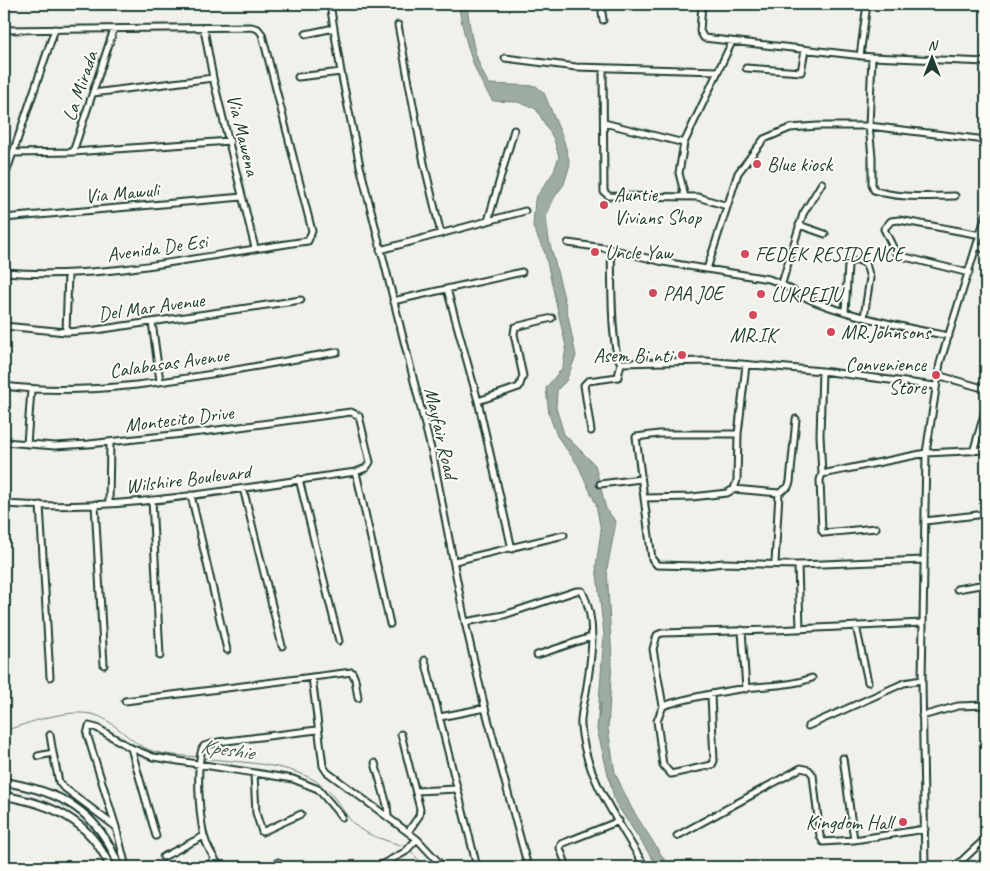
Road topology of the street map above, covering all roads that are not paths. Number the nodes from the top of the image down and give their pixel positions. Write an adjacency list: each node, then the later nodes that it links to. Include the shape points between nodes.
1 (330, 4): 7 (street, Mayfair Road)
2 (601, 4): 5 (street)
3 (702, 4): 13 (street, via 701,36)
4 (867, 4): 15 (street)
5 (603, 20)
6 (398, 26): 45 (street)
7 (334, 28): 12 (street); 21 (street, Mayfair Road)
8 (55, 29): 9 (street); 11 (street); 33 (street)
9 (114, 29): 10 (street); 25 (street, La Mirada)
10 (204, 29): 24 (street, Via Mawena); 50 (street, Avenida De Esi, via 251,27 262,34 311,226 312,235 308,241)
11 (4, 30)
12 (306, 34)
13 (732, 42): 14 (street); 22 (street)
14 (805, 50): 15 (street); 20 (street, via 801,72)
15 (860, 56): 16 (street)
16 (872, 57): 18 (street); 27 (street)
17 (505, 58): 19 (street)
18 (986, 62)
19 (603, 68): 22 (street); 26 (street)
20 (746, 68)
21 (341, 72): 23 (street); 52 (street, Mayfair Road)
22 (718, 72): 31 (street)
23 (298, 77)
24 (213, 78): 25 (street); 30 (street, Via Mawena)
25 (94, 94): 32 (street, La Mirada)
26 (604, 123): 31 (street); 38 (street, via 604,192 609,196)
27 (869, 126): 29 (street); 36 (street, via 874,190); 39 (street, via 790,128 764,139 738,173)
28 (514, 130): 43 (street)
29 (986, 140)
30 (230, 141): 32 (street); 37 (street, Via Mawena)
31 (684, 143): 38 (street, via 679,173)
32 (73, 152): 33 (street)
33 (13, 153): 34 (street)
34 (4, 179)
35 (822, 183): 44 (street)
36 (955, 196)
37 (242, 197): 42 (street, Via Mawuli); 50 (street, Via Mawena)
38 (685, 197): 39 (street, via 698,197)
39 (727, 206): 54 (street)
40 (524, 211): 43 (street)
41 (986, 216): 47 (street)
42 (4, 218)
43 (488, 221): 45 (street)
44 (799, 225): 46 (street); 59 (street)
45 (440, 234): 52 (street)
46 (825, 234)
47 (981, 235): 49 (street); 57 (street, via 899,220 891,221 884,229 894,251 901,257)
48 (568, 243): 51 (street)
49 (977, 246): 53 (street); 57 (street)
50 (255, 248): 58 (street, Avenida De Esi)
51 (611, 248): 54 (street, via 663,262); 71 (street, via 614,336)
52 (380, 250): 62 (street, Mayfair Road)
53 (986, 250)
54 (707, 269): 59 (street)
55 (4, 272): 58 (street, Avenida De Esi)
56 (522, 272): 60 (street)
57 (969, 273): 69 (street)
58 (68, 274): 68 (street)
59 (782, 283): 63 (street, via 818,304)
60 (447, 289): 62 (street); 80 (street)
61 (301, 300): 66 (street, Del Mar Avenue)
62 (393, 301): 115 (street, Mayfair Road, via 434,461)
63 (845, 312): 64 (street); 64 (street, via 848,266 858,260 866,264 870,278)
64 (864, 317): 69 (street)
65 (552, 318): 80 (street, via 514,327 522,382 519,387)
66 (152, 322): 68 (street, Del Mar Avenue); 75 (street)
67 (4, 326): 68 (street, Del Mar Avenue)
68 (66, 332)
69 (949, 336): 74 (street)
70 (338, 352): 75 (street, Calabasas Avenue)
71 (621, 363): 72 (street, via 706,361); 83 (street, via 618,377 584,384)
72 (746, 364): 73 (street); 84 (street)
73 (822, 370): 77 (street); 93 (street)
74 (938, 375): 77 (street); 78 (street)
75 (160, 381): 79 (street, Calabasas Avenue, via 94,389)
76 (4, 386): 79 (street, Calabasas Avenue)
77 (936, 386): 90 (street)
78 (986, 389)
79 (31, 390): 87 (street)
80 (478, 401): 113 (street)
81 (986, 408): 88 (street)
82 (796, 419): 101 (street, via 790,482)
83 (591, 430)
84 (738, 434): 95 (street, via 636,437); 96 (street)
85 (4, 442): 87 (street, Montecito Drive)
86 (110, 442): 87 (street, Montecito Drive, via 55,446); 91 (street, Montecito Drive, via 351,412 356,413); 107 (street)
87 (27, 444)
88 (974, 450): 89 (street); 90 (street)
89 (986, 450)
90 (926, 453): 93 (street); 110 (street)
91 (370, 462): 92 (street, Wilshire Boulevard, via 366,468)
92 (356, 472): 94 (street, Wilshire Boulevard); 122 (street)
93 (822, 474): 111 (street, via 822,531)
94 (299, 480): 98 (street, Wilshire Boulevard); 127 (street)
95 (641, 480): 97 (street); 103 (street)
96 (737, 480): 99 (street); 100 (street)
97 (600, 484)
98 (243, 488): 102 (street, Wilshire Boulevard); 128 (street)
99 (734, 489): 100 (street); 103 (street, via 727,493 692,497)
100 (744, 489): 101 (street)
101 (779, 493): 116 (street)
102 (191, 495): 104 (street, Wilshire Boulevard); 129 (street)
103 (644, 498): 116 (street, via 652,559 657,566)
104 (152, 500): 107 (street, Wilshire Boulevard); 131 (street)
105 (4, 504): 108 (street, Wilshire Boulevard)
106 (95, 504): 107 (street, Wilshire Boulevard); 108 (street, Wilshire Boulevard); 133 (street)
107 (109, 504)
108 (40, 505): 134 (street)
109 (986, 514): 110 (street)
110 (925, 521): 114 (street)
111 (876, 528)
112 (564, 535): 113 (street)
113 (512, 548): 115 (street)
114 (924, 560): 117 (street); 121 (street)
115 (454, 561): 120 (street, Mayfair Road)
116 (774, 564): 117 (street)
117 (798, 565): 124 (street)
118 (986, 584): 119 (street)
119 (957, 589)
120 (465, 622): 126 (street, via 504,615 582,591 591,616); 145 (street, Mayfair Road)
121 (923, 623): 123 (street); 137 (street)
122 (390, 624)
123 (856, 626): 124 (street); 138 (street)
124 (800, 629): 125 (street)
125 (742, 630): 139 (street); 144 (street, via 657,635 653,649)
126 (591, 637): 130 (street); 166 (street, via 582,730 586,755 596,782)
127 (339, 641)
128 (282, 646)
129 (227, 650)
130 (537, 655)
131 (160, 656)
132 (425, 660): 147 (street)
133 (104, 665)
134 (50, 677)
135 (312, 677): 141 (street, via 352,672); 142 (street); 149 (street)
136 (812, 678): 139 (street, via 800,683)
137 (922, 680): 146 (street); 148 (street, via 904,683)
138 (868, 682)
139 (746, 688): 140 (street)
140 (711, 695): 144 (street); 144 (street, via 714,761 712,765 680,773 671,774 663,765 657,718)
141 (358, 698)
142 (125, 701)
143 (986, 705): 146 (street, via 958,706)
144 (663, 706)
145 (485, 708): 147 (street); 186 (street, Mayfair Road)
146 (922, 716): 168 (street)
147 (440, 717): 160 (street)
148 (808, 726)
149 (318, 730): 157 (street, via 204,746); 164 (street, via 321,760 328,772)
150 (401, 734): 161 (street)
151 (50, 736): 153 (street)
152 (131, 748): 157 (street, via 152,757); 167 (street, via 97,728 87,728); 170 (street)
153 (53, 753): 154 (street); 167 (street, via 62,786)
154 (38, 756)
155 (843, 758): 175 (street)
156 (375, 763): 164 (street)
157 (200, 764): 158 (street); 171 (street)
158 (254, 774): 163 (street, via 256,813 262,832); 165 (street, via 293,779 318,789)
159 (4, 782): 179 (street, via 46,791 84,812 99,829)
160 (457, 789): 161 (street); 185 (street)
161 (416, 791): 169 (street, via 420,813)
162 (4, 796): 178 (street, via 29,800 68,816 88,834)
163 (301, 814)
164 (388, 816): 169 (street)
165 (342, 817)
166 (619, 821): 187 (street, via 561,844); 188 (street)
167 (116, 827): 180 (street)
168 (925, 829): 175 (street); 189 (street)
169 (408, 832): 174 (street)
170 (156, 836)
171 (204, 836): 176 (street); 177 (street)
172 (677, 836): 175 (street, via 801,768 813,775 823,842)
173 (986, 838): 190 (street)
174 (417, 840): 183 (street, via 405,852); 184 (street)
175 (854, 840)
176 (163, 858)
177 (214, 859): 181 (street); 182 (street)
178 (110, 867)
179 (119, 867)
180 (126, 867)
181 (206, 867)
182 (220, 867)
183 (377, 867)
184 (443, 867)
185 (476, 867)
186 (528, 867)
187 (567, 867)
188 (645, 867)
189 (925, 867)
190 (955, 867)

